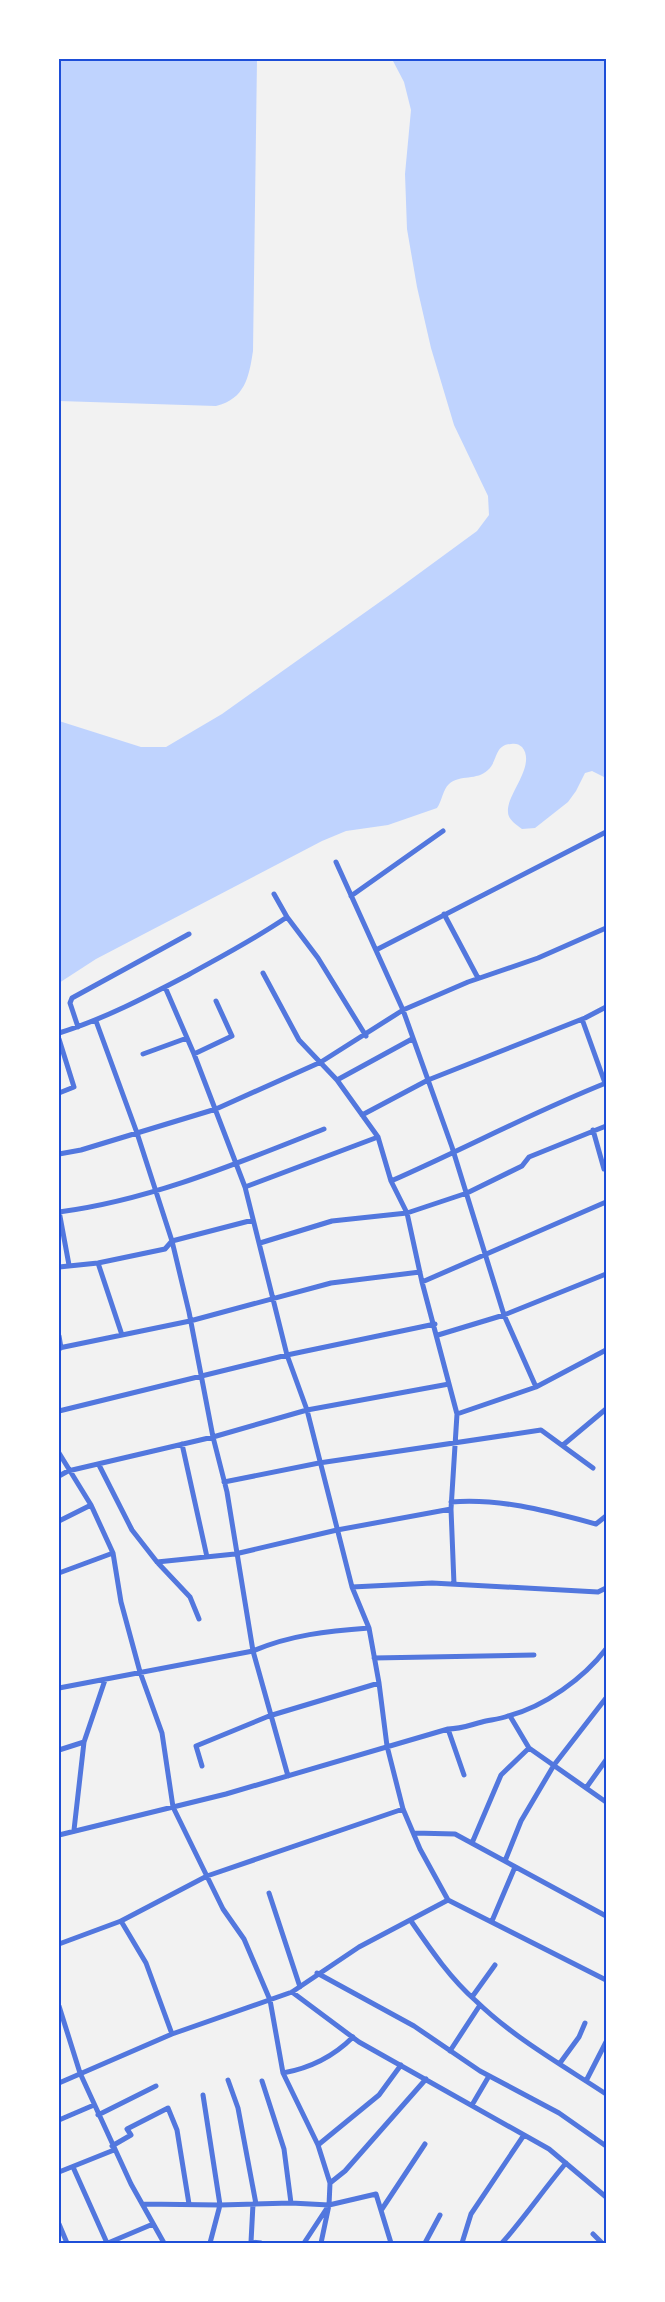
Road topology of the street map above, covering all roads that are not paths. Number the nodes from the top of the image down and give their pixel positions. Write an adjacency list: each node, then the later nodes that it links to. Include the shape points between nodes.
1 (443, 831): 5 (street)
2 (606, 832): 6 (street)
3 (336, 862): 5 (street)
4 (274, 894): 7 (street)
5 (351, 896): 10 (street)
6 (444, 914): 10 (street); 12 (street)
7 (287, 917): 13 (street, via 255,939); 21 (street, via 318,958)
8 (606, 928): 12 (street, via 538,958)
9 (189, 934): 19 (street, via 72,998 70,1003)
10 (376, 950): 16 (street)
11 (263, 972): 27 (street, via 299,1040)
12 (478, 978): 16 (street)
13 (164, 987): 18 (street); 22 (street)
14 (216, 1001): 26 (street, via 232,1036)
15 (606, 1007): 17 (street)
16 (403, 1010): 21 (street); 24 (street)
17 (582, 1019): 29 (street); 30 (street)
18 (96, 1021): 19 (street); 37 (street)
19 (78, 1027): 20 (street)
20 (59, 1033)
21 (366, 1036): 27 (street)
22 (187, 1038): 25 (street); 26 (street)
23 (59, 1039): 31 (street, via 74,1087)
24 (412, 1039): 28 (street); 29 (street)
25 (143, 1054)
26 (194, 1054): 32 (street)
27 (322, 1062): 28 (street); 32 (street)
28 (337, 1080): 33 (street)
29 (428, 1080): 33 (street); 39 (street)
30 (606, 1083): 39 (street, via 542,1109)
31 (59, 1093)
32 (216, 1110): 37 (street); 41 (street)
33 (362, 1115): 38 (street)
34 (606, 1126): 36 (street)
35 (324, 1129): 41 (street)
36 (593, 1130): 42 (street); 46 (street, via 529,1157 522,1166)
37 (137, 1133): 40 (street); 45 (street)
38 (378, 1136): 43 (street); 44 (street)
39 (454, 1153): 43 (street); 46 (street)
40 (59, 1154)
41 (238, 1162): 44 (street); 45 (street)
42 (604, 1169)
43 (391, 1181): 49 (street)
44 (245, 1187): 50 (street)
45 (156, 1191): 48 (street, via 98,1207); 51 (street)
46 (467, 1194): 49 (street); 53 (street)
47 (606, 1202): 53 (street)
48 (59, 1212): 55 (street)
49 (407, 1213): 52 (street, via 332,1221); 57 (street)
50 (253, 1220): 51 (street); 52 (street)
51 (172, 1241): 54 (street, via 165,1249); 62 (street)
52 (260, 1243): 60 (street)
53 (484, 1255): 59 (street); 61 (street)
54 (98, 1263): 55 (street); 64 (street)
55 (69, 1265): 56 (street)
56 (59, 1267)
57 (420, 1272): 59 (street); 60 (street, via 331,1283)
58 (606, 1274): 61 (street)
59 (422, 1282): 63 (street)
60 (273, 1300): 62 (street); 69 (street)
61 (504, 1315): 65 (street); 72 (street)
62 (190, 1321): 64 (street); 70 (street)
63 (435, 1324): 65 (street); 69 (street)
64 (122, 1335): 67 (street)
65 (438, 1335): 71 (street)
66 (59, 1336): 67 (street)
67 (60, 1348)
68 (606, 1350): 72 (street)
69 (287, 1355): 70 (street); 75 (street)
70 (200, 1376): 74 (street); 77 (street)
71 (449, 1384): 75 (street); 76 (street)
72 (536, 1388): 76 (street)
73 (606, 1408): 80 (street)
74 (59, 1410)
75 (307, 1410): 77 (street); 82 (street)
76 (457, 1414): 79 (street)
77 (213, 1437): 78 (street); 87 (street)
78 (182, 1444): 83 (street); 96 (street)
79 (453, 1444): 80 (street, via 541,1430); 82 (street); 88 (street)
80 (563, 1445): 84 (street)
81 (59, 1453): 85 (street)
82 (320, 1463): 87 (street); 93 (street)
83 (99, 1465): 85 (street); 97 (street, via 132,1530)
84 (593, 1468)
85 (68, 1471): 86 (street); 89 (street)
86 (59, 1476)
87 (224, 1482): 95 (street)
88 (451, 1502): 90 (street); 91 (street, via 473,1500 525,1505 596,1524)
89 (91, 1505): 92 (street); 94 (street)
90 (451, 1509): 93 (street); 99 (street)
91 (606, 1516)
92 (59, 1521)
93 (337, 1530): 95 (street); 100 (street)
94 (113, 1553): 98 (street); 108 (street, via 121,1602)
95 (236, 1554): 96 (street); 105 (street)
96 (207, 1557): 97 (street)
97 (157, 1562): 102 (street, via 190,1597)
98 (59, 1572)
99 (454, 1584): 100 (street); 101 (street, via 598,1592)
100 (352, 1587): 103 (street)
101 (606, 1588)
102 (199, 1619)
103 (369, 1628): 105 (street, via 308,1633); 107 (street)
104 (606, 1649): 114 (street, via 590,1669 560,1691)
105 (253, 1651): 108 (street); 113 (street)
106 (534, 1655): 107 (street)
107 (374, 1658): 110 (street)
108 (140, 1672): 109 (street); 127 (street, via 162,1733)
109 (105, 1680): 111 (street); 116 (street)
110 (379, 1683): 113 (street); 117 (street)
111 (59, 1688)
112 (606, 1698): 121 (street)
113 (269, 1716): 122 (street, via 196,1746); 124 (street)
114 (510, 1716): 115 (street, via 465,1728); 118 (street)
115 (448, 1729): 117 (street); 123 (street)
116 (84, 1742): 119 (street); 129 (street)
117 (387, 1746): 124 (street); 128 (street)
118 (529, 1748): 121 (street); 132 (street, via 501,1775)
119 (59, 1750)
120 (606, 1760): 125 (street)
121 (554, 1765): 125 (street); 133 (street, via 521,1821)
122 (202, 1766)
123 (464, 1775)
124 (288, 1776): 127 (street)
125 (586, 1788): 126 (street)
126 (606, 1802)
127 (173, 1807): 129 (street); 135 (street)
128 (403, 1809): 130 (street); 135 (street)
129 (74, 1830): 131 (street)
130 (414, 1833): 132 (street, via 455,1834); 137 (street)
131 (59, 1835)
132 (472, 1843): 133 (street)
133 (504, 1861): 134 (street)
134 (515, 1867): 138 (street); 141 (street)
135 (207, 1876): 139 (street); 149 (street, via 223,1909 244,1939)
136 (269, 1893): 146 (street)
137 (448, 1900): 140 (street); 141 (street)
138 (606, 1916)
139 (121, 1921): 142 (street); 153 (street, via 146,1963)
140 (411, 1921): 144 (street); 148 (street, via 442,1966)
141 (492, 1921): 145 (street)
142 (59, 1944)
143 (495, 1965): 148 (street)
144 (317, 1973): 146 (street); 156 (street, via 414,2026)
145 (606, 1980)
146 (300, 1987): 147 (street)
147 (292, 1992): 149 (street); 154 (street)
148 (472, 1997): 150 (street)
149 (270, 2000): 153 (street); 160 (street)
150 (480, 2005): 156 (street); 157 (street)
151 (59, 2010): 159 (street)
152 (585, 2023): 157 (street)
153 (172, 2034): 159 (street)
154 (353, 2037): 158 (street); 160 (street, via 324,2060)
155 (606, 2042): 165 (street)
156 (450, 2051): 161 (street)
157 (560, 2063): 165 (street)
158 (401, 2065): 162 (street); 176 (street, via 379,2095)
159 (80, 2073): 166 (street); 170 (street)
160 (283, 2073): 176 (street)
161 (489, 2076): 171 (street); 177 (street, via 559,2113)
162 (426, 2079): 171 (street); 182 (street, via 345,2171)
163 (228, 2080): 187 (street, via 238,2108)
164 (262, 2081): 184 (street, via 284,2149)
165 (586, 2081): 168 (street)
166 (59, 2083)
167 (156, 2086): 172 (street)
168 (606, 2094)
169 (203, 2095): 188 (street)
170 (94, 2105): 172 (street); 173 (street)
171 (472, 2105): 174 (street)
172 (98, 2115): 178 (street)
173 (59, 2120)
174 (524, 2135): 179 (street, via 549,2149); 204 (street, via 471,2214)
175 (424, 2144): 190 (street)
176 (318, 2145): 182 (street)
177 (606, 2146)
178 (113, 2148): 180 (street); 185 (street); 186 (street, via 131,2136 128,2129 168,2108 177,2130)
179 (566, 2164): 183 (street); 205 (street)
180 (73, 2167): 181 (street); 196 (street)
181 (59, 2172)
182 (330, 2183): 189 (street)
183 (606, 2197)
184 (291, 2203): 187 (street); 189 (street)
185 (142, 2204): 186 (street); 193 (street)
186 (189, 2204): 188 (street)
187 (254, 2204): 188 (street); 199 (street, via 251,2242)
188 (220, 2205): 198 (street)
189 (329, 2205): 190 (street, via 376,2194); 200 (street); 201 (street)
190 (382, 2209): 202 (street)
191 (440, 2215): 203 (street)
192 (59, 2224): 195 (street)
193 (153, 2224): 196 (street); 197 (street)
194 (594, 2234): 206 (street)
195 (67, 2243)
196 (108, 2243)
197 (164, 2243)
198 (210, 2243)
199 (260, 2243)
200 (304, 2243)
201 (321, 2243)
202 (391, 2243)
203 (425, 2243)
204 (462, 2243)
205 (502, 2243)
206 (602, 2243)

